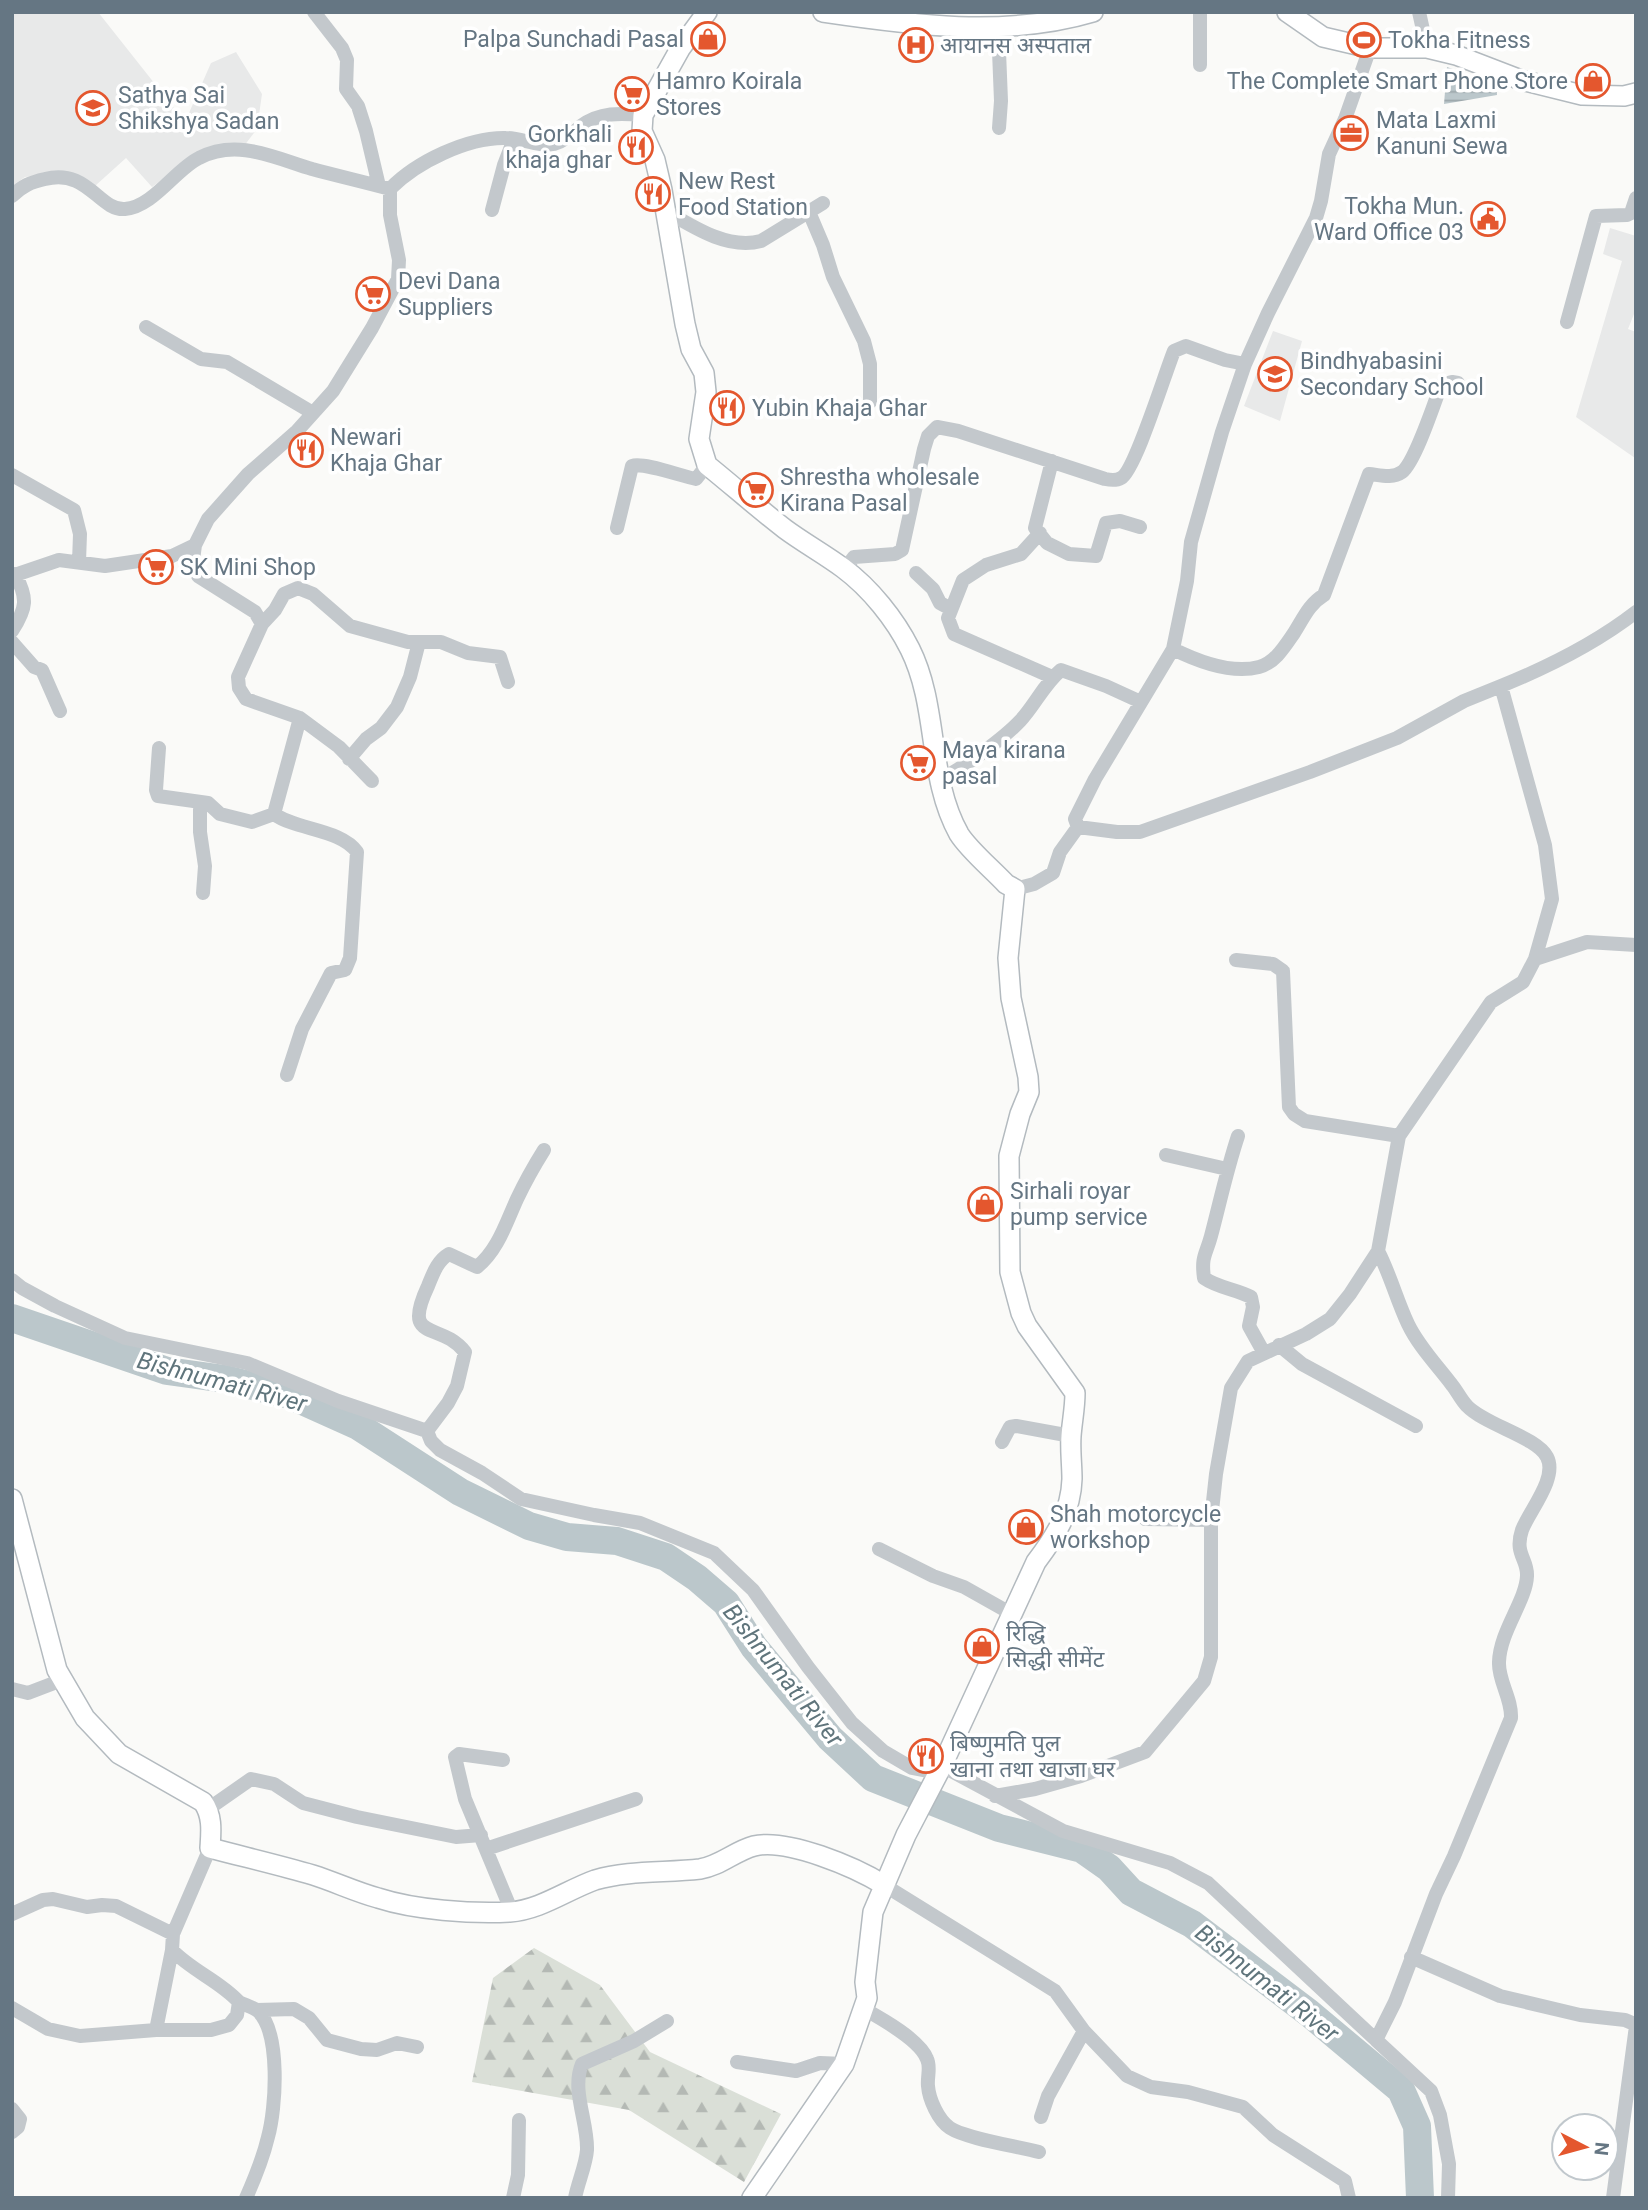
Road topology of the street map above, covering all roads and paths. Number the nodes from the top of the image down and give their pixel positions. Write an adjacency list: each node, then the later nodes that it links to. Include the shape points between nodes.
1 (314, 12): 16 (street, via 347,60 346,89 358,106)
2 (706, 12): 13 (street)
3 (823, 12): 8 (street, via 902,23)
4 (1093, 12): 8 (street, via 1065,20)
5 (1200, 12): 11 (street)
6 (1287, 12): 9 (street, via 1323,37)
7 (1419, 12): 10 (street)
8 (998, 26): 14 (street)
9 (1370, 48): 10 (street); 25 (street, via 1329,154 1316,218)
10 (1427, 48): 12 (street, via 1582,95)
11 (1200, 65)
12 (1636, 93)
13 (643, 115): 15 (street, via 603,115 553,144); 21 (street, via 642,131 655,160)
14 (999, 128)
15 (514, 139): 16 (street, via 469,143 425,161); 20 (street)
16 (384, 187): 17 (street, via 240,149 200,157 129,209 115,208 80,181 64,177 23,186); 28 (street, via 399,260 398,279 333,391)
17 (12, 196)
18 (1636, 198): 23 (street, via 1627,215 1596,216)
19 (823, 203): 22 (street)
20 (492, 210)
21 (666, 211): 22 (street, via 709,234 744,244 761,241); 30 (street, via 685,324 704,373 699,439)
22 (808, 212): 27 (street, via 864,341 870,364)
23 (1567, 322)
24 (146, 327): 28 (street, via 201,359 227,362)
25 (1245, 364): 29 (street, via 1186,346 1174,351 1135,459 1124,477 1105,479); 46 (street, via 1191,542)
26 (1458, 383): 46 (street, via 1441,385 1413,456 1402,471 1390,477 1369,474 1324,595 1313,602 1280,653 1260,667 1234,668 1193,659)
27 (870, 402)
28 (313, 413): 35 (street, via 248,474 208,519)
29 (1052, 461): 34 (street, via 1035,528); 37 (street, via 958,430 937,428 924,449 902,550 854,557)
30 (707, 465): 33 (street, via 696,479 639,463 632,466); 37 (street, via 786,530)
31 (12, 475): 36 (street, via 74,510 80,534)
32 (1140, 527): 34 (street, via 1121,521 1106,523 1096,556 1069,554 1047,543)
33 (617, 528)
34 (1040, 533): 40 (street, via 1021,554 986,565 963,580)
35 (195, 545): 36 (street, via 173,556 105,566); 42 (street, via 198,576 255,612)
36 (79, 562): 39 (street, via 59,560)
37 (845, 569): 55 (street, via 895,625 920,672)
38 (916, 573): 40 (street, via 940,603)
39 (13, 575): 43 (street, via 24,592 24,602)
40 (951, 609): 47 (street, via 948,618 954,634)
41 (1636, 612): 49 (street, via 1535,672)
42 (261, 624): 45 (street, via 284,594 298,588 313,594 350,626); 52 (street, via 238,677 239,688 246,699)
43 (12, 631)
44 (12, 642): 51 (street, via 42,670)
45 (419, 642): 48 (street, via 441,642 468,653 499,657); 54 (street, via 397,706)
46 (1173, 649): 50 (street)
47 (1052, 677): 50 (street, via 1061,670); 55 (street, via 1020,722)
48 (508, 682)
49 (1501, 686): 59 (street, via 1397,738 1148,829 1117,832); 63 (street, via 1545,845 1552,899)
50 (1141, 702): 59 (street, via 1081,804 1075,819)
51 (60, 711)
52 (300, 718): 54 (street); 58 (street)
53 (159, 748): 57 (street, via 158,796)
54 (349, 759): 56 (street)
55 (940, 779): 60 (street, via 960,836)
56 (372, 781)
57 (201, 802): 58 (street, via 220,814 253,822); 61 (street)
58 (274, 814): 65 (street, via 329,835 357,852 350,958 345,970 331,973 302,1029)
59 (1078, 827): 60 (street, via 1060,852 1053,873)
60 (1015, 889): 77 (street, via 1008,958 1029,1092 1009,1156 1010,1272 1027,1326 1074,1393)
61 (203, 892)
62 (1636, 946): 63 (street, via 1587,942)
63 (1535, 959): 67 (street, via 1523,982 1491,1002)
64 (1236, 960): 67 (street, via 1273,964 1283,971 1289,1107 1294,1114 1306,1121)
65 (287, 1075)
66 (1238, 1136): 70 (street)
67 (1399, 1136): 71 (street)
68 (544, 1150): 76 (street, via 485,1259 477,1267 454,1255 441,1259 421,1300 416,1314 419,1322 465,1352 457,1385)
69 (1166, 1155): 70 (street)
70 (1227, 1168): 74 (street, via 1202,1259 1204,1278 1251,1297 1249,1326)
71 (1378, 1251): 73 (street, via 1330,1319); 98 (street, via 1423,1350 1468,1407 1535,1445 1548,1457 1549,1471 1522,1531 1518,1550 1527,1575 1499,1663 1512,1704 1511,1718)
72 (12, 1280): 76 (street, via 125,1338 247,1363)
73 (1279, 1345): 74 (street); 75 (street, via 1302,1364)
74 (1264, 1353): 81 (street, via 1248,1361 1231,1388)
75 (1416, 1426)
76 (427, 1431): 87 (street, via 440,1450 521,1499 640,1523 714,1553 753,1590 852,1723 883,1751 912,1768)
77 (1071, 1436): 78 (street, via 1016,1426 1010,1427); 83 (street, via 1069,1503)
78 (1002, 1441)
79 (12, 1499): 84 (street)
80 (1145, 1519): 81 (street)
81 (1211, 1520): 88 (street, via 1211,1657 1204,1681 1145,1752 1069,1779)
82 (879, 1549): 83 (street)
83 (1012, 1614): 87 (street)
84 (62, 1680): 85 (street, via 28,1693); 90 (street, via 85,1718 119,1754)
85 (12, 1689)
86 (503, 1760): 91 (street, via 459,1754 455,1758)
87 (937, 1775): 88 (street); 93 (street)
88 (995, 1796): 106 (street, via 1063,1831 1170,1863 1208,1883)
89 (636, 1799): 91 (street)
90 (208, 1809): 91 (street, via 251,1779 274,1784 303,1803); 92 (street)
91 (483, 1842): 94 (street)
92 (210, 1848): 94 (street, via 313,1875 380,1899 434,1909); 96 (street)
93 (884, 1885): 94 (street, via 820,1857 768,1844 751,1846 712,1867 595,1880); 101 (street, via 873,1912); 105 (street, via 1055,1991)
94 (512, 1912)
95 (12, 1914): 96 (street, via 53,1899 87,1907 116,1906)
96 (173, 1934): 97 (street)
97 (172, 1950): 99 (street); 104 (street)
98 (1411, 1957): 106 (street); 121 (street, via 1500,1996 1636,2026)
99 (239, 2002): 100 (street); 104 (street, via 229,2025 211,2030)
100 (257, 2010): 107 (street, via 294,2009 309,2018 327,2040 361,2049 377,2050 397,2043); 115 (street, via 267,2023 276,2061 269,2134)
101 (864, 2010): 109 (street); 114 (street, via 923,2049 929,2062 932,2105 949,2127)
102 (15, 2015): 104 (street, via 80,2036)
103 (667, 2021): 117 (street, via 582,2064 577,2076 587,2151)
104 (156, 2030)
105 (1084, 2031): 111 (street); 119 (street, via 1127,2076 1151,2088 1188,2092 1243,2108 1273,2135 1345,2181)
106 (1376, 2040): 120 (street, via 1431,2091 1449,2164)
107 (417, 2047)
108 (737, 2062): 109 (street, via 796,2071 820,2063)
109 (844, 2064): 118 (street)
110 (12, 2109): 113 (street, via 20,2119)
111 (1041, 2117)
112 (519, 2120): 116 (street)
113 (12, 2132)
114 (1039, 2152)
115 (246, 2198)
116 (513, 2198)
117 (575, 2198)
118 (752, 2198)
119 (1349, 2198)
120 (1448, 2198)
121 (1613, 2198)

